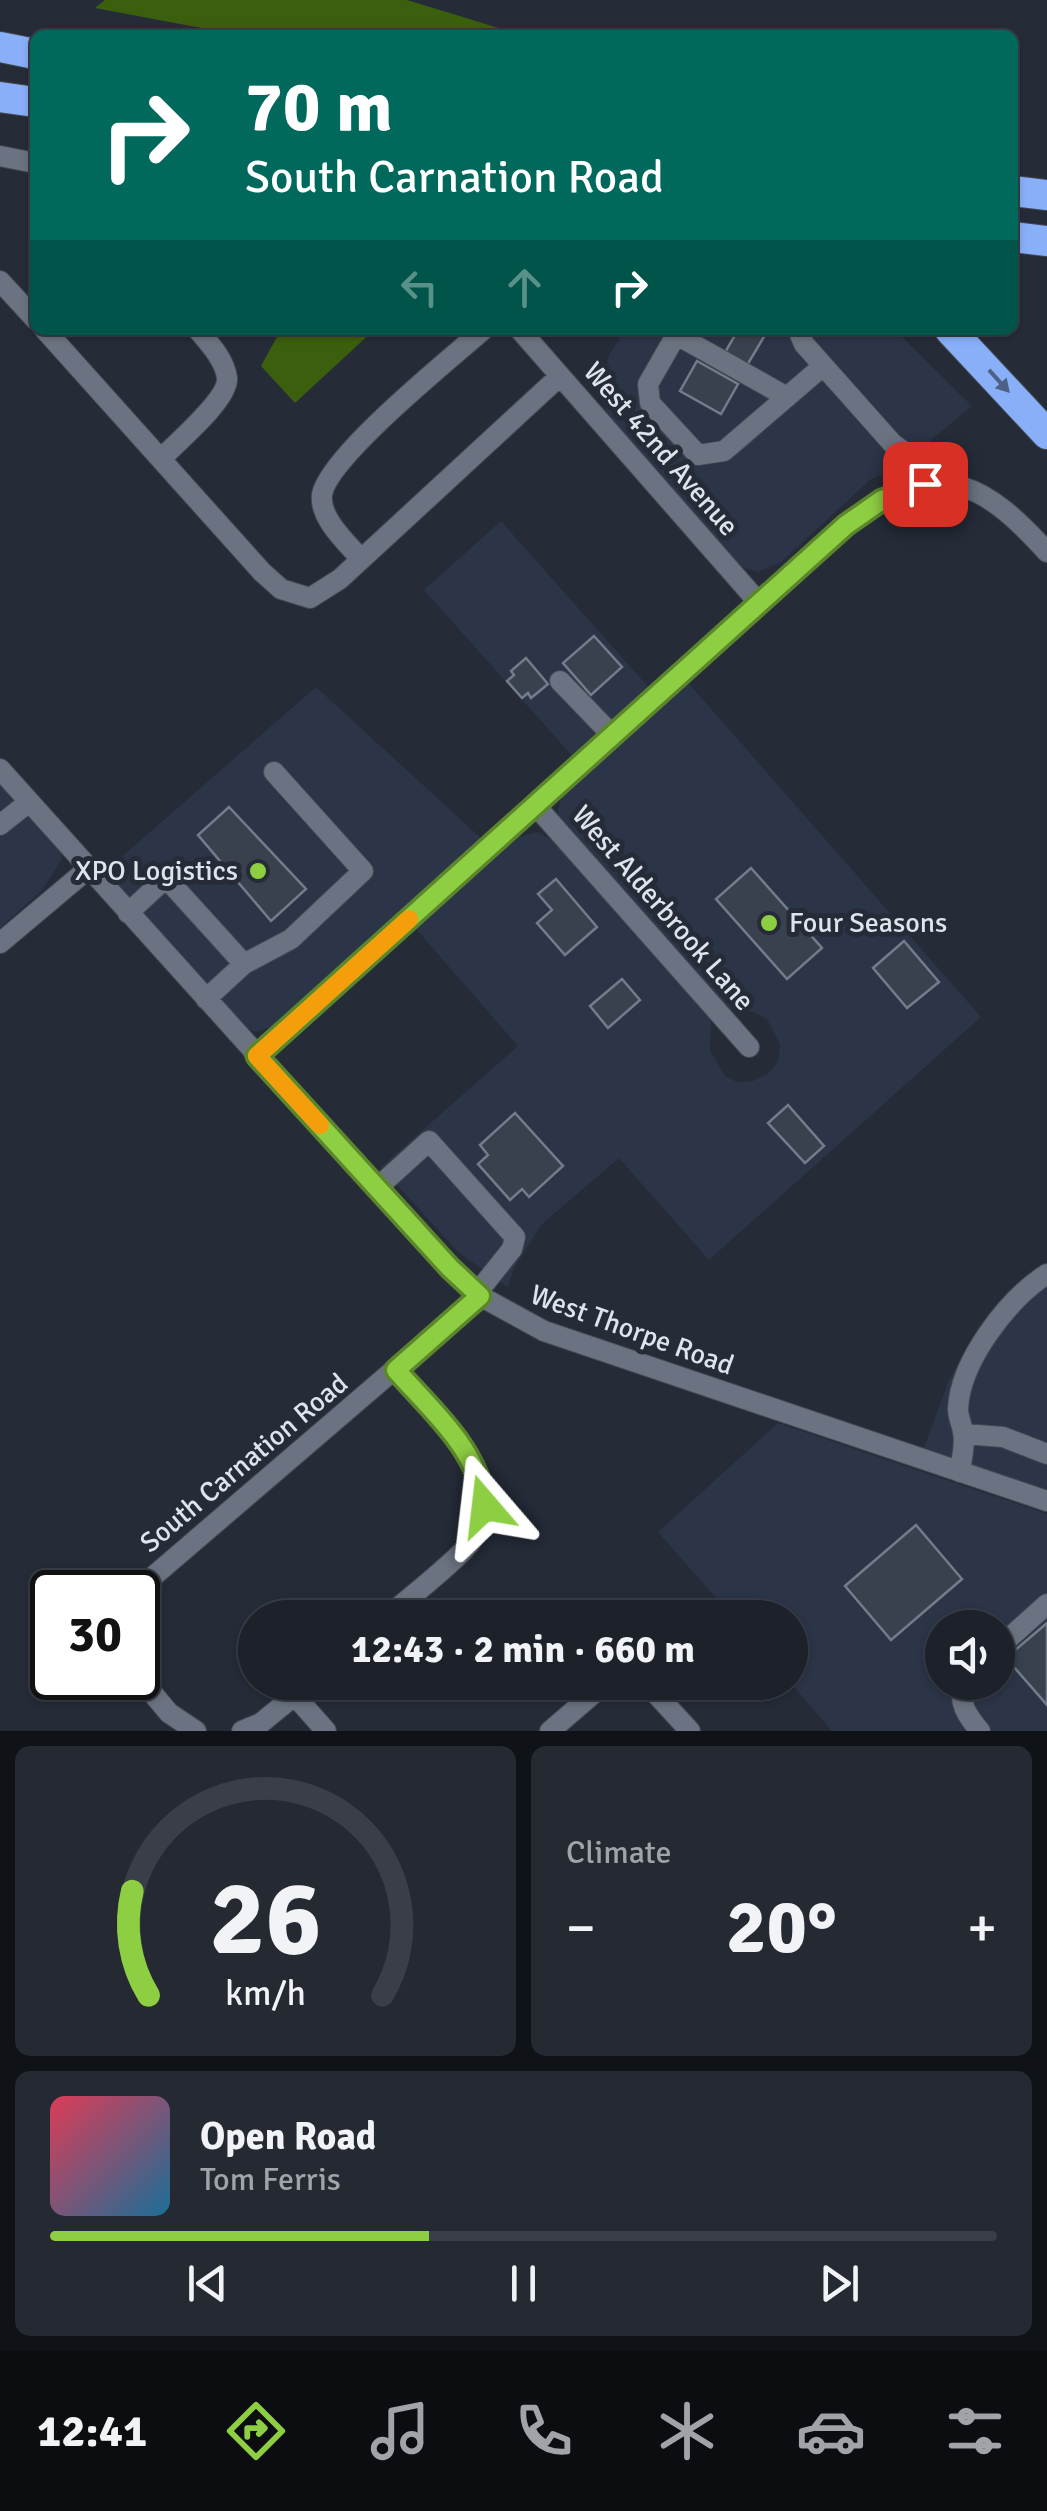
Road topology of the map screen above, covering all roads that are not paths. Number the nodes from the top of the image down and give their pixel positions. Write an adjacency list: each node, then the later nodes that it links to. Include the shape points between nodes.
1 (0, 47): 2 (highway)
2 (30, 53)
3 (0, 96): 4 (highway)
4 (30, 101)
5 (0, 156): 6 (street)
6 (30, 163)
7 (1047, 184): 8 (highway)
8 (1018, 188)
9 (1018, 190): 10 (highway)
10 (1047, 196)
11 (1018, 238): 12 (highway)
12 (1047, 241)
13 (0, 281): 14 (street)
14 (30, 314)
15 (50, 335): 27 (street)
16 (202, 335): 27 (street, via 222,363 224,394)
17 (478, 335): 30 (street, via 329,476 321,497 325,514)
18 (524, 335): 24 (street, West 42nd Avenue)
19 (676, 335): 25 (street, via 647,394 692,452 706,457 724,451)
20 (682, 335): 25 (street)
21 (800, 335): 23 (street)
22 (955, 335): 26 (highway, one-way to 26)
23 (823, 366): 25 (street); 28 (street, via 892,443)
24 (560, 376): 30 (street); 31 (street, West 42nd Avenue)
25 (787, 397)
26 (1047, 434)
27 (162, 458): 30 (street, via 281,589 310,598)
28 (942, 481): 29 (street, via 982,493); 31 (street, via 911,487 864,511)
29 (1047, 552)
30 (361, 558)
31 (760, 604): 33 (street)
32 (560, 681): 33 (street)
33 (612, 736): 37 (street)
34 (0, 769): 36 (street, West Thorpe Road)
35 (274, 772): 42 (street, via 363,871 290,939)
36 (29, 802): 38 (street); 39 (street, West Thorpe Road)
37 (535, 805): 44 (street, West Alderbrook Lane); 45 (street)
38 (0, 826)
39 (88, 869): 40 (street, West Thorpe Road); 41 (street)
40 (128, 913): 42 (street, via 166,878); 43 (street, West Thorpe Road)
41 (0, 942)
42 (244, 964): 43 (street)
43 (206, 999): 45 (street, West Thorpe Road)
44 (749, 1047)
45 (257, 1056): 46 (street, West Thorpe Road)
46 (377, 1188): 48 (street, West Thorpe Road); 48 (street, South Carnation Road, via 429,1141 516,1238)
47 (1047, 1274): 50 (street, via 986,1335 960,1395)
48 (478, 1295): 49 (street, South Carnation Road); 52 (street, West Thorpe Road, via 544,1330)
49 (396, 1370): 54 (street, South Carnation Road); 55 (street, via 465,1450 482,1479 485,1506 464,1550)
50 (964, 1434): 51 (street, via 1003,1438); 52 (street)
51 (1047, 1454)
52 (960, 1472): 53 (street, West Thorpe Road)
53 (1047, 1501)
54 (160, 1571)
55 (407, 1600)
56 (1047, 1604): 57 (street)
57 (1015, 1633)
58 (158, 1700): 64 (street)
59 (289, 1700): 65 (street)
60 (309, 1700): 66 (street)
61 (586, 1700): 67 (street)
62 (662, 1700): 68 (street)
63 (962, 1700): 69 (street)
64 (196, 1731)
65 (242, 1731)
66 (326, 1731)
67 (550, 1731)
68 (690, 1731)
69 (980, 1731)

